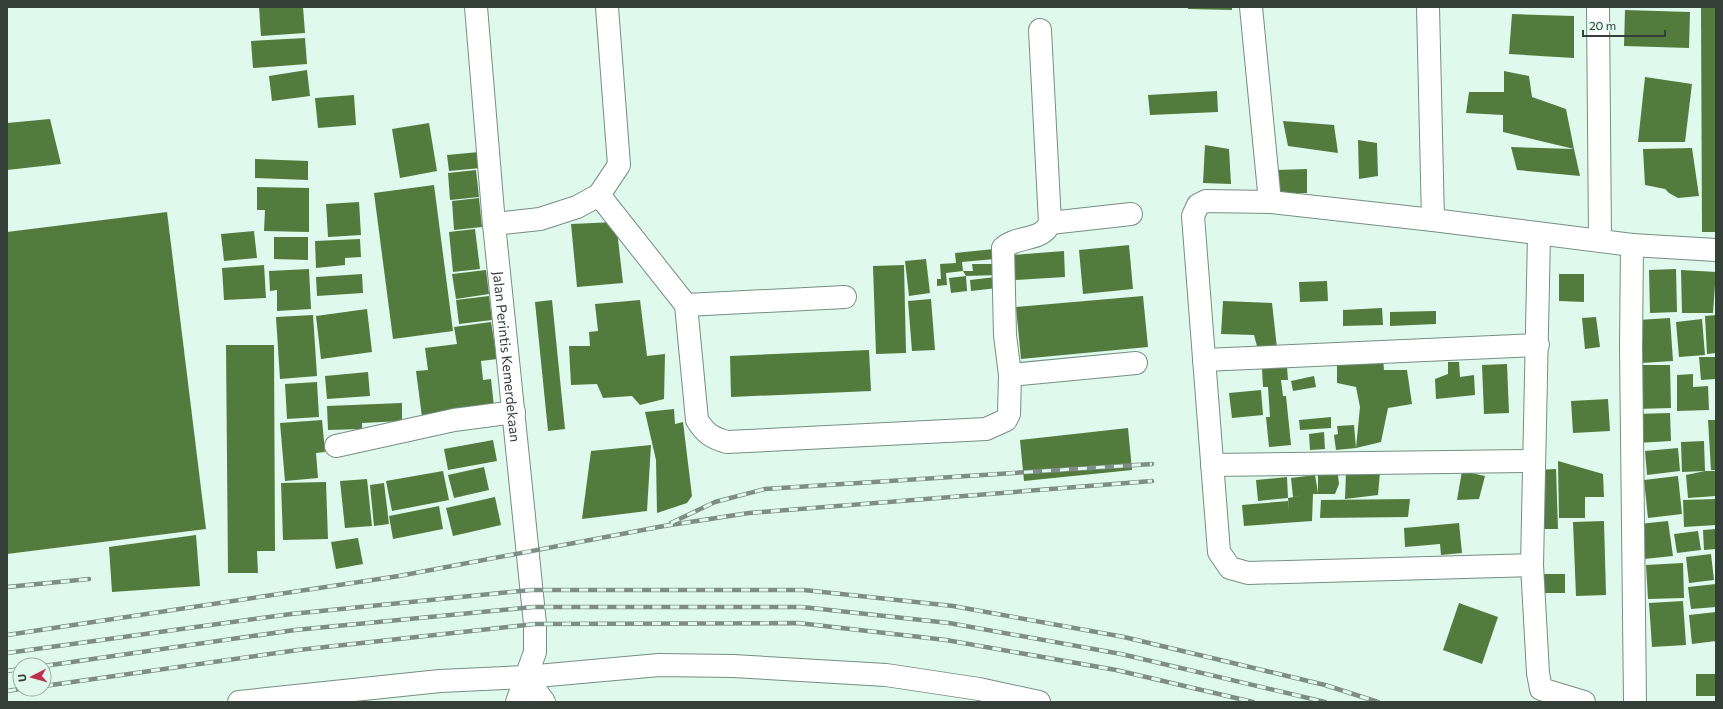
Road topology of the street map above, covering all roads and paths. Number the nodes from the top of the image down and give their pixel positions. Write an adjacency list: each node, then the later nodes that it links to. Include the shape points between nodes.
1 (476, 7): 12 (street, Jalan Perintis Kemerdekaan)
2 (607, 7): 7 (street, via 619,166)
3 (1251, 7): 8 (street)
4 (1428, 7): 10 (street)
5 (1598, 7): 14 (street)
6 (1040, 30): 11 (street)
7 (599, 195): 12 (street, via 577,207 540,219); 18 (street)
8 (1270, 202): 10 (street); 20 (street, via 1206,201 1198,205 1193,216)
9 (1131, 214): 11 (street)
10 (1433, 220): 13 (street)
11 (1050, 223): 22 (street, via 1047,229 1036,236 1009,242 1003,248 1005,335)
12 (494, 224): 23 (street, Jalan Perintis Kemerdekaan)
13 (1540, 235): 14 (street); 19 (street)
14 (1600, 240): 15 (street)
15 (1632, 245): 16 (street); 34 (street)
16 (1716, 250)
17 (845, 297): 18 (street)
18 (686, 305): 22 (street, via 697,420 704,432 727,442 986,429 1006,420 1009,414)
19 (1538, 345): 20 (street); 25 (street)
20 (1204, 360): 26 (street)
21 (1136, 363): 22 (street)
22 (1010, 375)
23 (514, 412): 24 (street, via 454,420); 28 (street, Jalan Perintis Kemerdekaan, via 535,624 535,652)
24 (336, 446)
25 (1534, 461): 26 (street); 27 (street)
26 (1212, 465): 27 (street, via 1219,552 1230,568 1236,570 1248,573)
27 (1532, 565): 33 (street, via 1541,689)
28 (526, 678): 29 (street, via 440,681); 30 (street, Jalan Perintis Kemerdekaan); 31 (street); 32 (street, via 659,665 733,666 886,675 979,689)
29 (239, 702)
30 (517, 702)
31 (544, 702)
32 (1039, 702)
33 (1584, 702)
34 (1635, 702)

